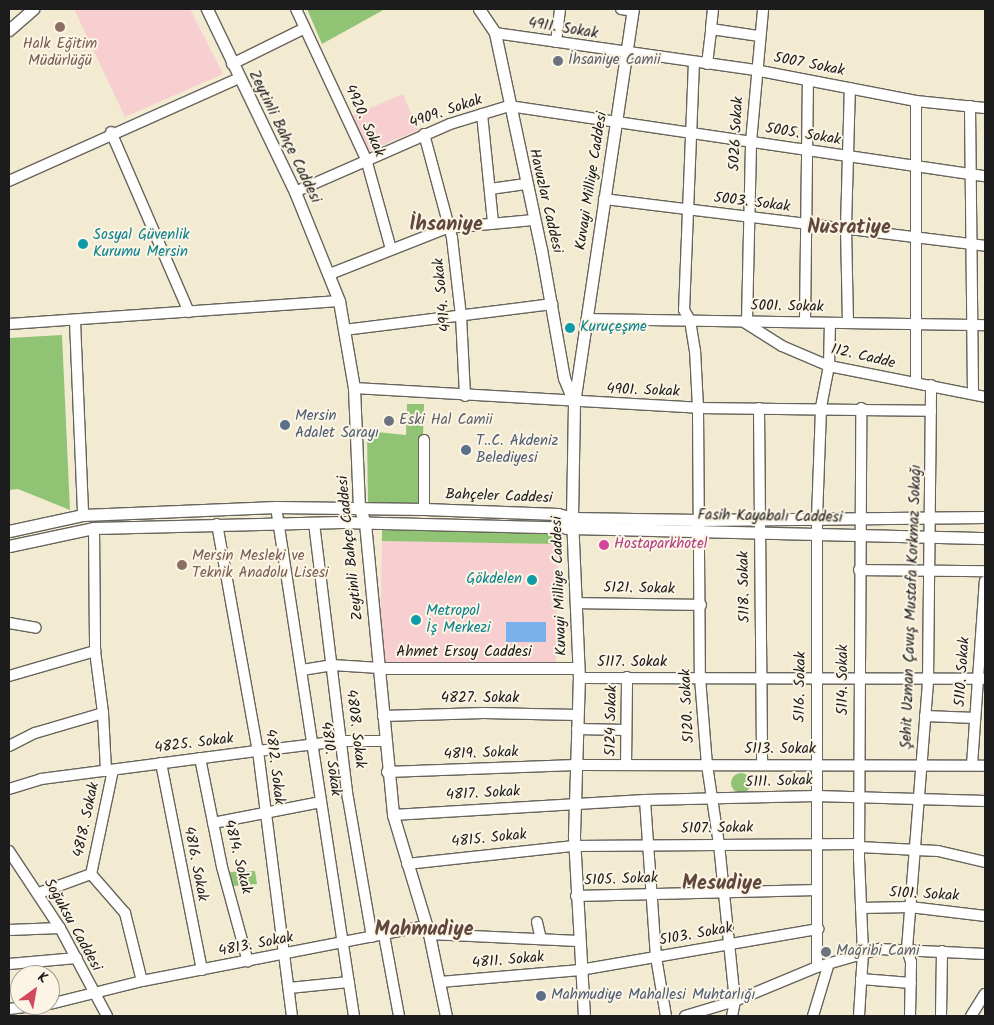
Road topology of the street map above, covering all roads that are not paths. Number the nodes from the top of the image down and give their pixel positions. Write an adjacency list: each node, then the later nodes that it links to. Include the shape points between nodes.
1 (33, 9): 11 (street)
2 (207, 9): 17 (street, Zeytinli Bahçe Caddesi)
3 (296, 9): 9 (street, 4920. Sokak)
4 (479, 9): 12 (street, Havuzlar Caddesi)
5 (560, 9): 14 (street)
6 (629, 9): 15 (street, Kuvayi Milliye Caddesi)
7 (713, 9): 10 (street)
8 (763, 9): 13 (street, 5026 Sokak)
9 (305, 28): 17 (street); 35 (street, 4920. Sokak)
10 (711, 29): 13 (street); 18 (street)
11 (9, 30)
12 (495, 34): 14 (street, 4911. Sokak); 24 (street, Havuzlar Caddesi)
13 (759, 36): 19 (street, 5026 Sokak)
14 (556, 42): 15 (street, 4911. Sokak)
15 (626, 54): 16 (street, 5007 Sokak); 28 (street, Kuvayi Milliye Caddesi)
16 (694, 62): 18 (street, 5007 Sokak); 31 (street, 5120. Sokak)
17 (232, 64): 20 (street, Zeytinli Bahçe Caddesi)
18 (707, 64): 19 (street, 5007 Sokak)
19 (756, 70): 21 (street, 5007 Sokak); 32 (street, 5026 Sokak)
20 (239, 78): 29 (street); 42 (street, Zeytinli Bahçe Caddesi)
21 (808, 81): 22 (street, 5007 Sokak); 33 (street)
22 (850, 88): 23 (street, 5007 Sokak); 34 (street)
23 (916, 101): 25 (street, 5007 Sokak); 36 (street)
24 (510, 106): 27 (street, 4909. Sokak); 28 (street, 4909. Sokak); 40 (street, Havuzlar Caddesi)
25 (970, 106): 26 (street, 5007 Sokak); 37 (street)
26 (985, 108)
27 (482, 114): 30 (street, 4909. Sokak); 41 (street)
28 (616, 124): 31 (street, 5005. Sokak); 43 (street, Kuvayi Milliye Caddesi)
29 (111, 132): 39 (street); 58 (street)
30 (424, 134): 35 (street, 4909. Sokak); 50 (street, 4914. Sokak)
31 (693, 134): 32 (street, 5005. Sokak); 44 (street, 5120. Sokak)
32 (751, 142): 33 (street, 5005. Sokak); 45 (street, 5026 Sokak)
33 (808, 151): 34 (street, 5005. Sokak); 48 (street)
34 (848, 158): 36 (street, 5005. Sokak); 49 (street)
35 (366, 159): 42 (street, 4909. Sokak); 54 (street, 4920. Sokak)
36 (914, 166): 37 (street, 5005. Sokak); 51 (street)
37 (970, 174): 38 (street, 5005. Sokak); 52 (street)
38 (985, 176)
39 (9, 180)
40 (526, 184): 41 (street); 46 (street, Havuzlar Caddesi)
41 (490, 189): 47 (street)
42 (295, 192): 55 (street, Zeytinli Bahçe Caddesi)
43 (604, 199): 44 (street, 5003. Sokak); 60 (street, Kuvayi Milliye Caddesi)
44 (690, 210): 45 (street, 5003. Sokak); 61 (street, 5120. Sokak, via 684,310)
45 (747, 218): 48 (street, 5003. Sokak); 63 (street, 5026 Sokak)
46 (534, 220): 47 (street); 57 (street, Havuzlar Caddesi)
47 (494, 223): 50 (street)
48 (805, 225): 49 (street, 5003. Sokak); 64 (street)
49 (846, 227): 51 (street, 5003. Sokak); 66 (street)
50 (447, 228): 54 (street); 59 (street, 4914. Sokak, via 452,238)
51 (915, 238): 52 (street, 5003. Sokak); 68 (street)
52 (972, 244): 53 (street, 5003. Sokak); 69 (street)
53 (985, 246)
54 (391, 249): 55 (street)
55 (330, 274): 56 (street, Zeytinli Bahçe Caddesi)
56 (339, 301): 58 (street); 71 (street, Zeytinli Bahçe Caddesi)
57 (552, 304): 59 (street); 79 (street, Havuzlar Caddesi, via 564,378)
58 (189, 312): 62 (street)
59 (461, 316): 71 (street); 77 (street, 4914. Sokak)
60 (588, 319): 61 (street, 5001. Sokak); 79 (street, Kuvayi Milliye Caddesi)
61 (690, 320): 63 (street, 5001. Sokak); 81 (street, 5120. Sokak)
62 (75, 321): 67 (street); 89 (street)
63 (745, 321): 64 (street, 5001. Sokak); 72 (street, 112. Cadde, via 782,346)
64 (805, 322): 65 (street, 5001. Sokak)
65 (830, 323): 66 (street, 5001. Sokak); 72 (street, 5116. Sokak)
66 (848, 323): 68 (street, 5001. Sokak)
67 (9, 324)
68 (915, 324): 69 (street, 5001. Sokak); 73 (street)
69 (974, 325): 70 (street, 5001. Sokak); 76 (street)
70 (985, 325)
71 (344, 330): 75 (street, Zeytinli Bahçe Caddesi)
72 (829, 366): 73 (street, 112. Cadde); 80 (street, 5116. Sokak)
73 (916, 383): 74 (street, 112. Cadde)
74 (931, 385): 76 (street, 112. Cadde); 84 (street, Şehit Uzman Çavuş Mustafa Korkmaz Sokağı)
75 (354, 388): 77 (street, 4901. Sokak); 87 (street, Zeytinli Bahçe Caddesi)
76 (974, 394): 78 (street, 112. Cadde)
77 (465, 396): 79 (street, 4901. Sokak)
78 (985, 397)
79 (574, 403): 81 (street, 4901. Sokak); 97 (street, Kuvayi Milliye Caddesi)
80 (821, 407): 82 (street, 4901. Sokak); 83 (street, 4901. Sokak); 92 (street, 5116. Sokak)
81 (698, 408): 82 (street, 4901. Sokak); 100 (street, 5120. Sokak)
82 (759, 408): 91 (street, 5118. Sokak)
83 (861, 408): 84 (street, 4901. Sokak); 93 (street, 5114. Sokak)
84 (931, 411): 94 (street, Şehit Uzman Çavuş Mustafa Korkmaz Sokağı)
85 (424, 440): 88 (street)
86 (276, 507): 87 (street, Bahçeler Caddesi); 89 (street, Bahçeler Caddesi); 99 (street, 4810. Sokak)
87 (359, 507): 88 (street, Bahçeler Caddesi); 95 (street, Zeytinli Bahçe Caddesi)
88 (424, 509): 97 (street, Bahçeler Caddesi, via 558,514)
89 (83, 515): 103 (street, Bahçeler Caddesi)
90 (985, 517): 94 (street, Fasih Kayabalı Caddesi)
91 (759, 518): 92 (street, Fasih Kayabalı Caddesi); 100 (street, Fasih Kayabalı Caddesi); 104 (street, 5118. Sokak)
92 (817, 518): 93 (street, Fasih Kayabalı Caddesi); 105 (street, 5116. Sokak)
93 (859, 518): 94 (street, Fasih Kayabalı Caddesi); 106 (street, 5114. Sokak)
94 (931, 518): 107 (street, Şehit Uzman Çavuş Mustafa Korkmaz Sokağı)
95 (365, 522): 96 (street, Bahçeler Caddesi); 101 (street, Bahçeler Caddesi); 121 (street, Zeytinli Bahçe Caddesi)
96 (314, 523): 99 (street, Bahçeler Caddesi); 120 (street, 4808. Sokak)
97 (572, 523): 100 (street, Fasih Kayabalı Caddesi); 101 (street, Fasih Kayabalı Caddesi); 114 (street, Kuvayi Milliye Caddesi)
98 (217, 524): 99 (street, Bahçeler Caddesi); 102 (street, Bahçeler Caddesi); 143 (street, 4812. Sokak)
99 (277, 524): 122 (street, 4810. Sokak)
100 (698, 526): 104 (street, Fasih Kayabalı Caddesi); 115 (street, 5120. Sokak)
101 (554, 527)
102 (94, 528): 109 (street, Bahçeler Caddesi); 119 (street, 4818. Sokak)
103 (9, 531)
104 (759, 532): 105 (street, Fasih Kayabalı Caddesi); 127 (street, 5118. Sokak)
105 (817, 534): 106 (street, Fasih Kayabalı Caddesi); 128 (street, 5116. Sokak)
106 (859, 535): 107 (street, Fasih Kayabalı Caddesi); 110 (street, 5114. Sokak)
107 (930, 536): 108 (street, Fasih Kayabalı Caddesi); 111 (street, Şehit Uzman Çavuş Mustafa Korkmaz Sokağı)
108 (985, 538)
109 (9, 546)
110 (859, 570): 111 (street); 129 (street, 5114. Sokak)
111 (930, 571): 112 (street); 131 (street, Şehit Uzman Çavuş Mustafa Korkmaz Sokağı)
112 (985, 571)
113 (985, 581): 118 (street, 5110. Sokak)
114 (576, 603): 115 (street, 5121. Sokak); 123 (street, Kuvayi Milliye Caddesi)
115 (701, 605): 126 (street, 5120. Sokak)
116 (9, 624): 117 (street)
117 (36, 628)
118 (983, 643): 130 (street, 5110. Sokak)
119 (94, 652): 124 (street); 132 (street, 4818. Sokak)
120 (332, 665): 121 (street); 122 (street); 139 (street, 4808. Sokak)
121 (380, 668): 123 (street, Ahmet Ersoy Caddesi); 134 (street, Zeytinli Bahçe Caddesi)
122 (302, 670): 141 (street, 4810. Sokak)
123 (578, 673): 125 (street, 5117. Sokak); 133 (street, Kuvayi Milliye Caddesi)
124 (9, 676)
125 (627, 677): 126 (street, 5117. Sokak); 138 (street, 5124 Sokak)
126 (700, 678): 127 (street, 5117. Sokak); 148 (street, 5120. Sokak)
127 (762, 678): 128 (street, 5117. Sokak); 149 (street, 5118. Sokak)
128 (816, 679): 129 (street, 5117. Sokak); 152 (street, 5116. Sokak)
129 (859, 679): 131 (street, 5117. Sokak); 150 (street, 5114. Sokak)
130 (981, 679): 131 (street, 5117. Sokak); 136 (street, 5110. Sokak)
131 (928, 680): 135 (street, Şehit Uzman Çavuş Mustafa Korkmaz Sokağı)
132 (103, 714): 142 (street, via 35,733); 155 (street, 4818. Sokak)
133 (578, 715): 134 (street, 4827. Sokak); 137 (street, Kuvayi Milliye Caddesi)
134 (383, 716): 140 (street, Zeytinli Bahçe Caddesi)
135 (925, 716): 136 (street); 151 (street, Şehit Uzman Çavuş Mustafa Korkmaz Sokağı)
136 (975, 718): 153 (street, 5110. Sokak)
137 (577, 729): 138 (street); 146 (street, Kuvayi Milliye Caddesi)
138 (626, 730): 147 (street, 5124 Sokak)
139 (341, 740): 140 (street, 4825. Sokak); 141 (street, 4825. Sokak); 193 (street, 4808. Sokak)
140 (384, 741): 156 (street, Zeytinli Bahçe Caddesi)
141 (314, 744): 143 (street, 4825. Sokak); 163 (street, 4810. Sokak)
142 (9, 746)
143 (258, 751): 144 (street, 4825. Sokak); 166 (street, 4812. Sokak)
144 (200, 758): 145 (street, 4825. Sokak); 168 (street, 4814. Sokak)
145 (161, 764): 155 (street, 4825. Sokak); 209 (street, 4816. Sokak)
146 (576, 765): 147 (street, 5113. Sokak); 156 (street, 4819. Sokak); 165 (street, Kuvayi Milliye Caddesi)
147 (626, 765): 148 (street, 5113. Sokak)
148 (707, 765): 149 (street, 5113. Sokak); 162 (street, 5120. Sokak)
149 (762, 765): 152 (street, 5113. Sokak)
150 (860, 765): 151 (street, 5113. Sokak); 152 (street, 5113. Sokak); 159 (street, 5114. Sokak)
151 (922, 765): 153 (street, 5113. Sokak); 160 (street, Şehit Uzman Çavuş Mustafa Korkmaz Sokağı)
152 (815, 766): 158 (street, 5116. Sokak)
153 (972, 766): 154 (street, 5113. Sokak)
154 (985, 766)
155 (109, 770): 157 (street, 4825. Sokak, via 41,779); 178 (street, 4818. Sokak)
156 (387, 772): 167 (street, Zeytinli Bahçe Caddesi)
157 (9, 789)
158 (816, 796): 159 (street, 5111. Sokak); 162 (street, 5111. Sokak); 169 (street, 5116. Sokak)
159 (860, 797): 160 (street, 5111. Sokak); 173 (street, 5114. Sokak)
160 (918, 798): 164 (street, 5111. Sokak); 174 (street, Şehit Uzman Çavuş Mustafa Korkmaz Sokağı)
161 (645, 800): 162 (street, 5111. Sokak); 165 (street, 5111. Sokak); 172 (street)
162 (712, 800): 170 (street, 5120. Sokak)
163 (321, 802): 166 (street); 196 (street, 4810. Sokak)
164 (985, 802)
165 (574, 804): 167 (street, 4817. Sokak); 171 (street, Kuvayi Milliye Caddesi)
166 (265, 813): 168 (street); 202 (street, 4812. Sokak)
167 (393, 816): 177 (street, Zeytinli Bahçe Caddesi)
168 (213, 823): 205 (street, 4814. Sokak)
169 (816, 842): 170 (street, 5107. Sokak); 173 (street, 5107. Sokak); 179 (street, 5116. Sokak)
170 (719, 844): 172 (street, 5107. Sokak); 180 (street, 5120. Sokak)
171 (574, 846): 172 (street, 5107. Sokak); 177 (street, 4815. Sokak); 183 (street, Kuvayi Milliye Caddesi)
172 (649, 846): 182 (street)
173 (860, 846): 174 (street, 5107. Sokak); 185 (street, 5114. Sokak)
174 (913, 848): 176 (street, 5107. Sokak); 184 (street, Şehit Uzman Çavuş Mustafa Korkmaz Sokağı)
175 (9, 851): 181 (street, Soğuksu Caddesi)
176 (985, 862)
177 (406, 864): 191 (street, Zeytinli Bahçe Caddesi)
178 (91, 874): 181 (street); 212 (street, 4818. Sokak, via 125,913)
179 (817, 890): 180 (street, 5105. Sokak); 189 (street, 5116. Sokak)
180 (722, 891): 182 (street, 5105. Sokak); 197 (street, 5120. Sokak)
181 (39, 893): 188 (street, Soğuksu Caddesi)
182 (654, 893): 183 (street, 5105. Sokak); 203 (street)
183 (576, 896): 195 (street, Kuvayi Milliye Caddesi)
184 (910, 907): 185 (street, 5101. Sokak); 186 (street, 5101. Sokak); 198 (street, Şehit Uzman Çavuş Mustafa Korkmaz Sokağı)
185 (861, 908): 200 (street, 5114. Sokak)
186 (985, 916)
187 (537, 922): 194 (street)
188 (60, 928): 190 (street); 204 (street, Soğuksu Caddesi)
189 (818, 929): 197 (street, 5103. Sokak); 208 (street, 5116. Sokak)
190 (9, 930)
191 (427, 930): 192 (street, 4813. Sokak); 194 (street, 4813. Sokak); 214 (street, Zeytinli Bahçe Caddesi)
192 (384, 935): 193 (street, 4813. Sokak); 224 (street)
193 (372, 937): 196 (street, 4813. Sokak)
194 (541, 939): 195 (street, 4813. Sokak)
195 (578, 941): 210 (street, Kuvayi Milliye Caddesi)
196 (343, 943): 202 (street, 4813. Sokak); 213 (street, 4810. Sokak)
197 (729, 944): 203 (street, 5103. Sokak); 219 (street, 5120. Sokak)
198 (907, 949): 199 (street); 200 (street, via 879,949); 215 (street, Şehit Uzman Çavuş Mustafa Korkmaz Sokağı)
199 (942, 951): 201 (street); 233 (street)
200 (863, 953): 206 (street); 211 (street, 5114. Sokak)
201 (985, 954)
202 (286, 955): 205 (street, 4813. Sokak); 216 (street, 4812. Sokak)
203 (656, 957): 210 (street, 5103. Sokak); 227 (street)
204 (77, 958): 207 (street); 217 (street, Soğuksu Caddesi)
205 (248, 962): 209 (street, 4813. Sokak)
206 (829, 963): 208 (street); 230 (street)
207 (9, 964)
208 (817, 967): 219 (street)
209 (202, 970): 212 (street, 4813. Sokak)
210 (580, 970): 214 (street, 4811. Sokak); 226 (street, Kuvayi Milliye Caddesi)
211 (861, 979): 215 (street); 231 (street, 5114. Sokak)
212 (142, 981): 217 (street, 4813. Sokak)
213 (349, 982): 216 (street); 223 (street, 4810. Sokak)
214 (440, 982): 225 (street, Zeytinli Bahçe Caddesi)
215 (911, 983): 232 (street, Şehit Uzman Çavuş Mustafa Korkmaz Sokağı)
216 (289, 988): 222 (street, 4812. Sokak)
217 (91, 992): 220 (street, 4813. Sokak); 221 (street, Soğuksu Caddesi)
218 (985, 994): 234 (street)
219 (735, 1001): 228 (street); 229 (street, 5120. Sokak)
220 (60, 1002)
221 (107, 1016)
222 (292, 1016)
223 (354, 1016)
224 (399, 1016)
225 (446, 1016)
226 (584, 1016)
227 (666, 1016)
228 (685, 1016)
229 (732, 1016)
230 (813, 1016)
231 (859, 1016)
232 (910, 1016)
233 (941, 1016)
234 (971, 1016)

